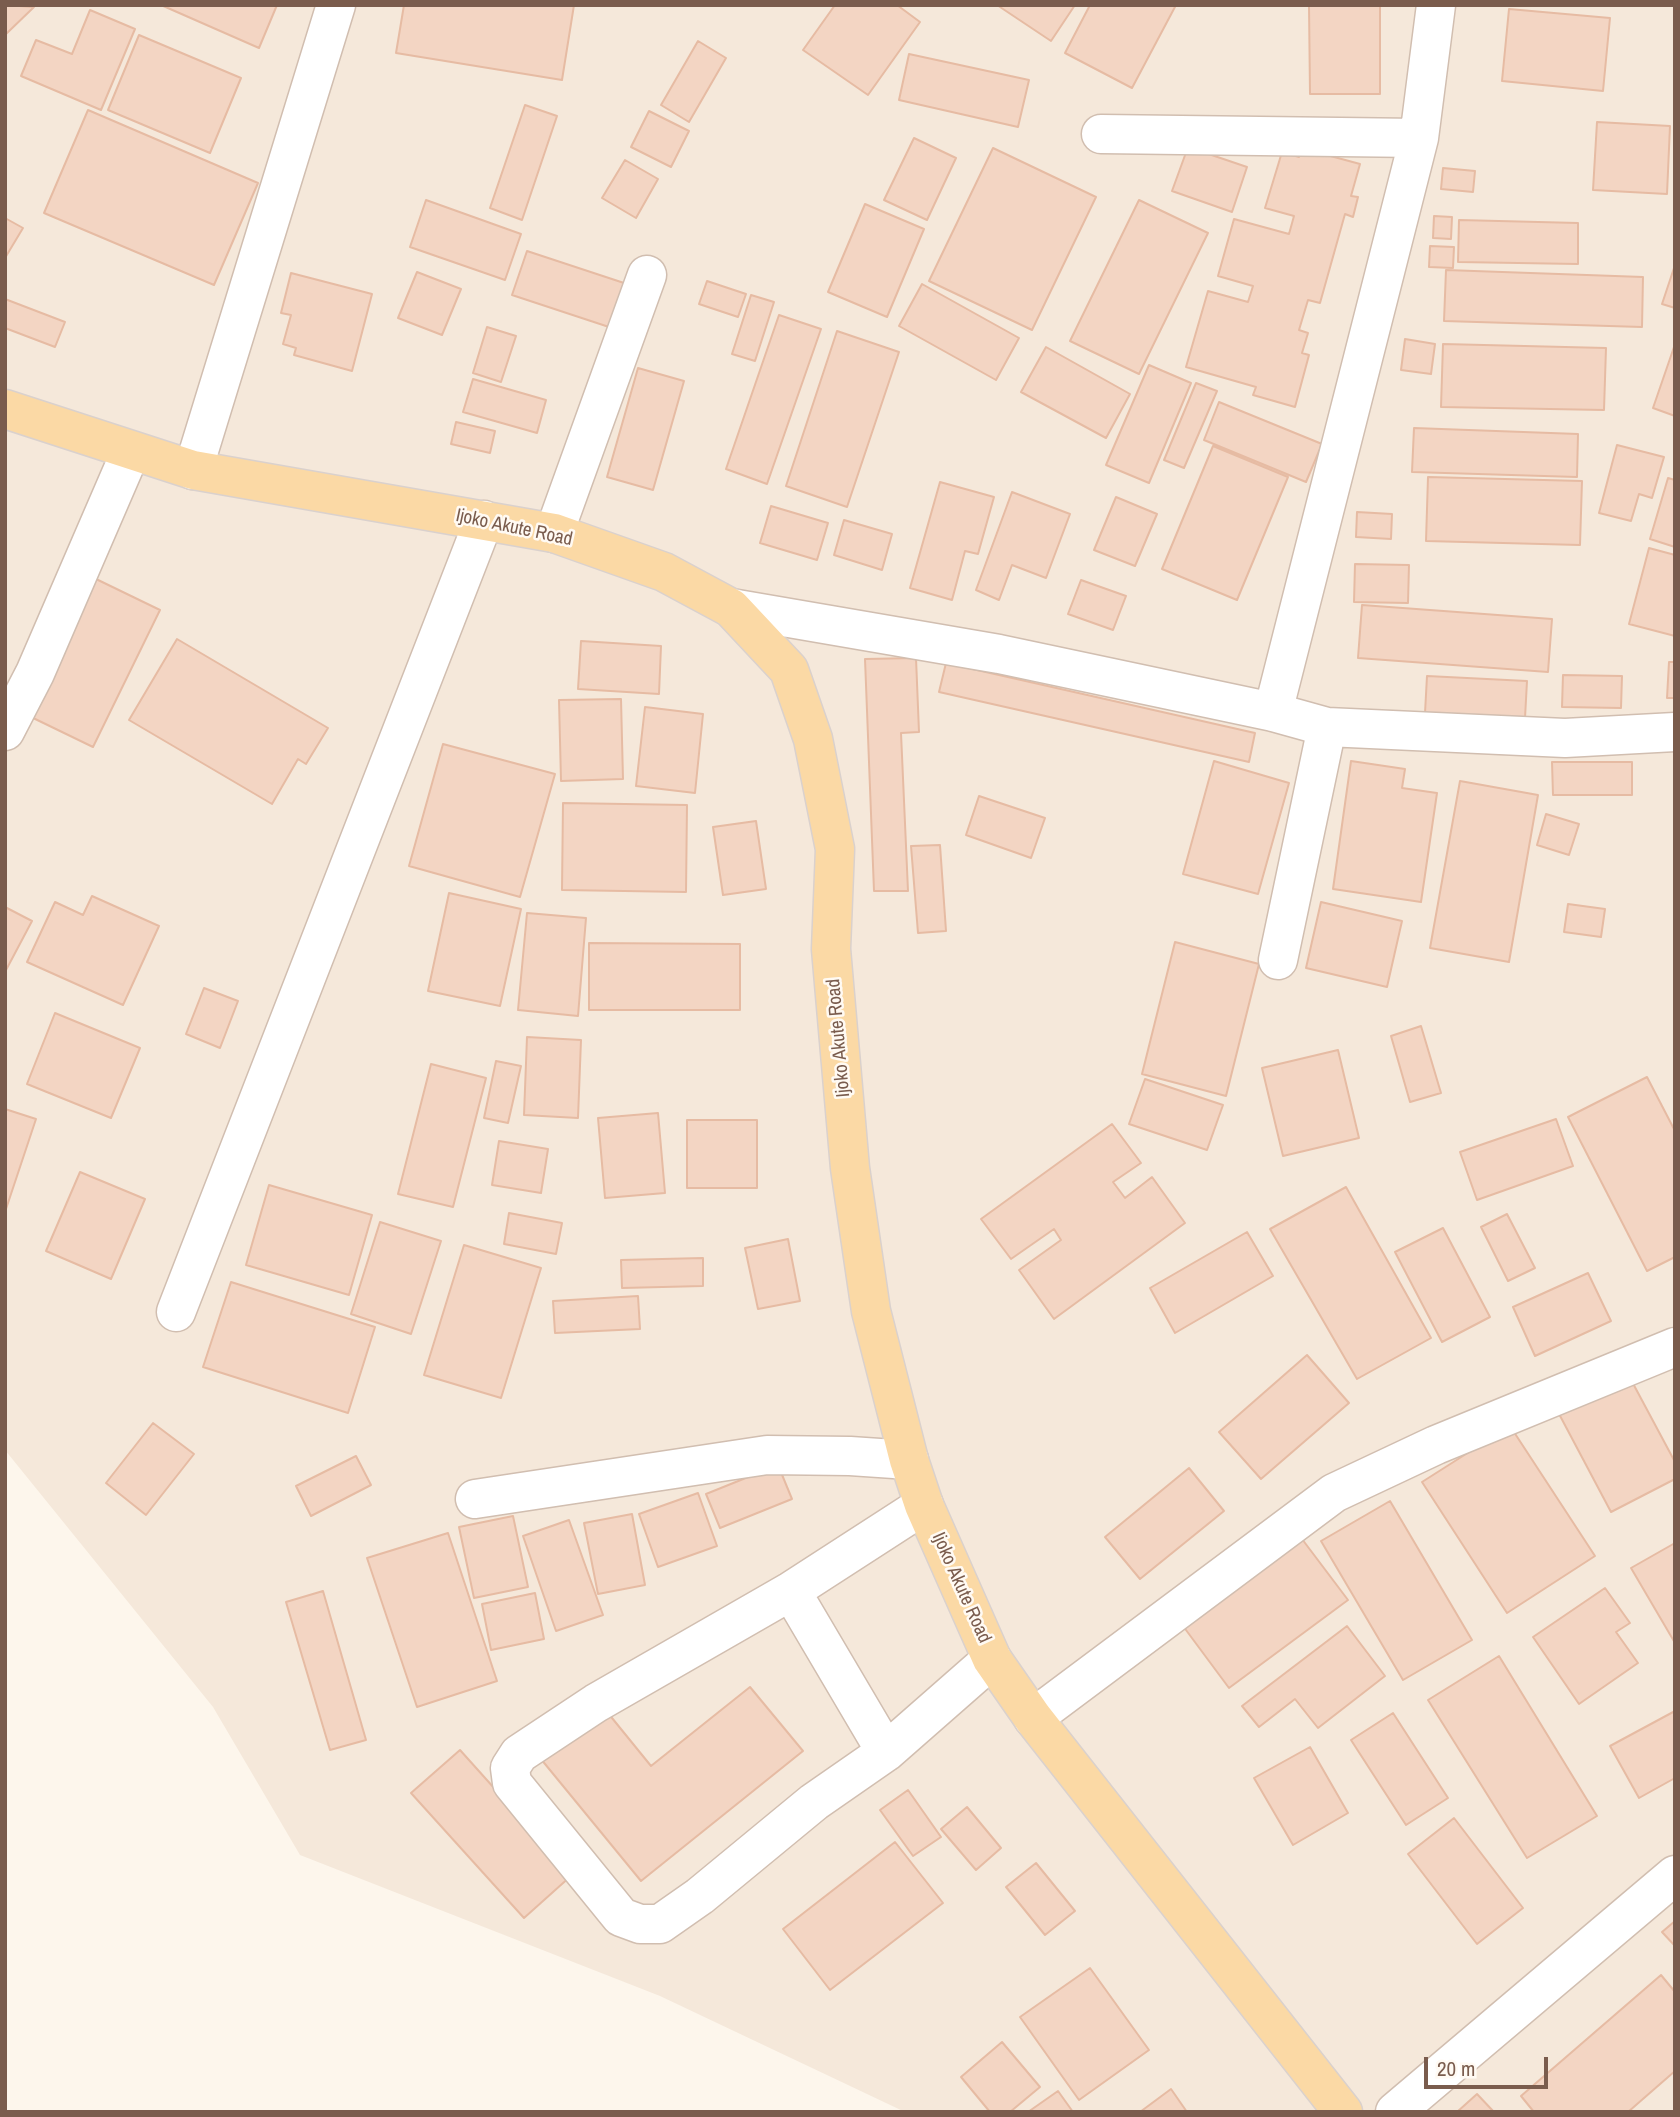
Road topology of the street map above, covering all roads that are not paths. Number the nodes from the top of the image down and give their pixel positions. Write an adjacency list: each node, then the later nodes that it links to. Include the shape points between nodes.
1 (336, 5): 8 (street)
2 (1436, 5): 4 (street)
3 (1101, 134): 4 (street)
4 (1419, 138): 12 (street)
5 (647, 275): 10 (street)
6 (5, 409): 7 (main road, Ijoko Akute Road)
7 (131, 451): 8 (main road, Ijoko Akute Road); 14 (street, via 35,673)
8 (193, 470): 9 (main road, Ijoko Akute Road)
9 (484, 520): 10 (main road, Ijoko Akute Road); 17 (street)
10 (554, 533): 11 (main road, Ijoko Akute Road, via 664,572)
11 (731, 608): 12 (street, via 999,654); 19 (main road, Ijoko Akute Road, via 789,670 813,739 835,849 831,949 850,1168 871,1311)
12 (1273, 712): 13 (street)
13 (1327, 727): 15 (street, via 1565,738); 16 (street)
14 (5, 731)
15 (1675, 732)
16 (1278, 960)
17 (176, 1312)
18 (1675, 1347): 24 (street, via 1436,1445 1334,1493)
19 (909, 1460): 20 (street, via 767,1455); 21 (main road, Ijoko Akute Road)
20 (475, 1499)
21 (924, 1505): 22 (street); 23 (main road, Ijoko Akute Road)
22 (790, 1591): 25 (street); 25 (street, via 596,1703 520,1754 510,1768 512,1783 621,1917 640,1924 660,1924 814,1802)
23 (992, 1659): 24 (main road, Ijoko Akute Road); 25 (street)
24 (1033, 1718): 27 (main road, Ijoko Akute Road)
25 (886, 1752)
26 (1675, 1875): 28 (street)
27 (1343, 2112)
28 (1395, 2112)

